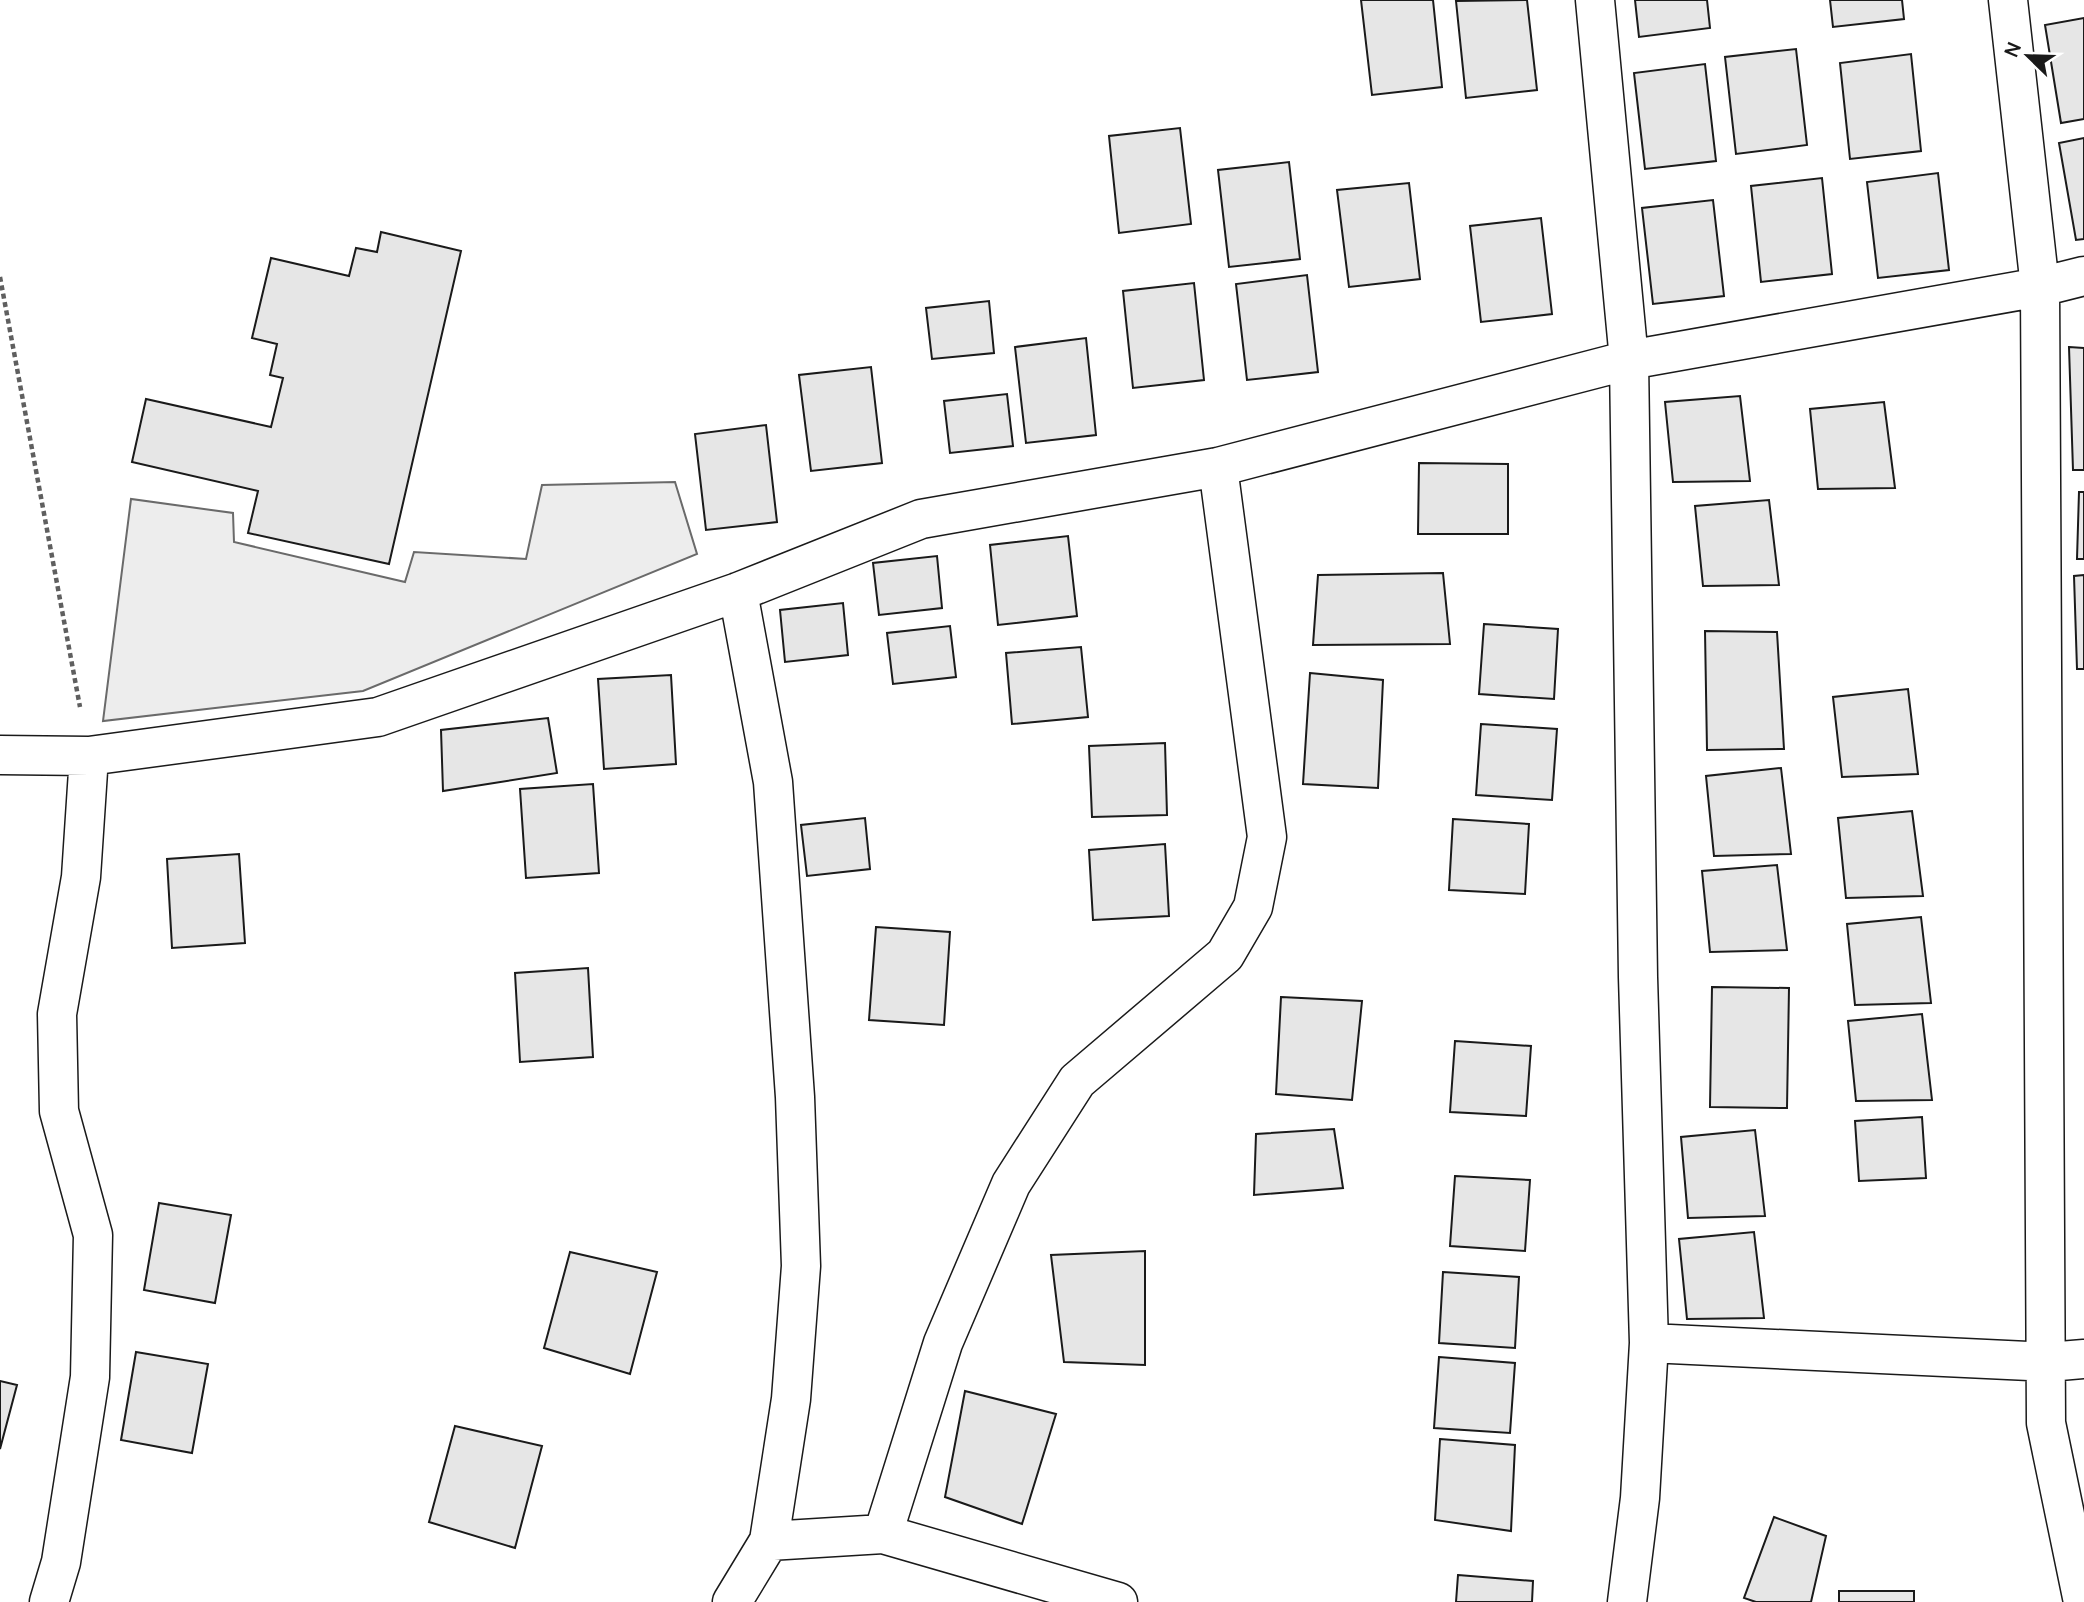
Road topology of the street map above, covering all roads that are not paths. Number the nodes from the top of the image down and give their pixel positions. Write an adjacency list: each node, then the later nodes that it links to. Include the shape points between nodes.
1 (1595, 0): 5 (street)
2 (2008, 0): 4 (street)
3 (2084, 276): 4 (street)
4 (2040, 288): 5 (street); 11 (street)
5 (1629, 360): 6 (street); 10 (street, via 1638,977)
6 (1218, 467): 7 (street, via 921,519); 12 (street, via 1266,837 1253,907 1225,955 1077,1081 1011,1184 943,1343)
7 (738, 592): 9 (street, via 378,717); 13 (street, via 773,782 796,1110 801,1266 791,1399)
8 (0, 755): 9 (street)
9 (89, 757): 14 (street, via 81,877 57,1014 59,1111 93,1235 90,1377 61,1562)
10 (1649, 1343): 11 (street); 17 (street, via 1640,1498)
11 (2066, 1360): 18 (street, via 2046,1423)
12 (883, 1534): 13 (street); 16 (street)
13 (769, 1541): 15 (street)
14 (49, 1602)
15 (732, 1602)
16 (1118, 1602)
17 (1627, 1602)
18 (2083, 1602)

